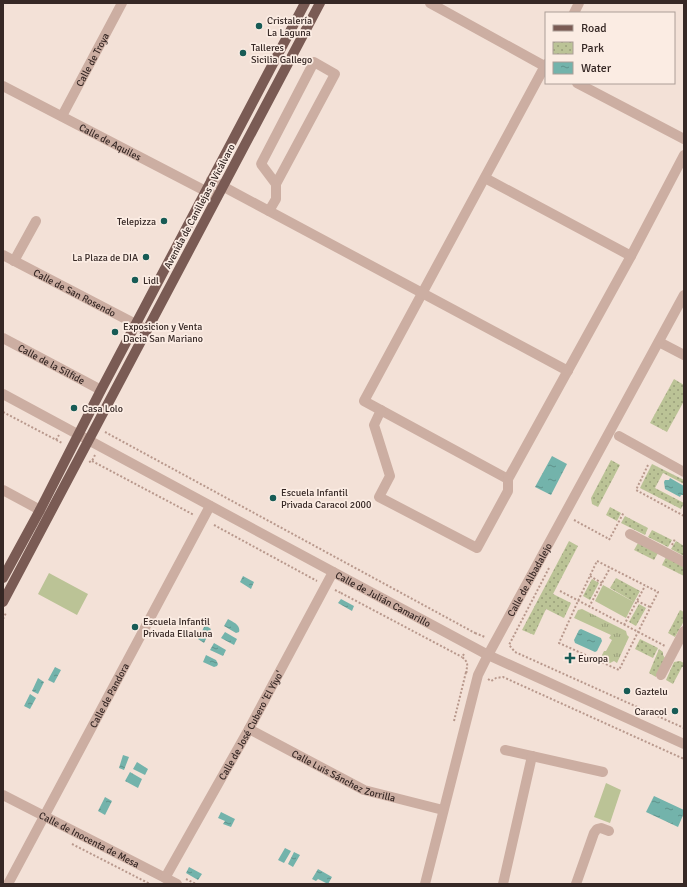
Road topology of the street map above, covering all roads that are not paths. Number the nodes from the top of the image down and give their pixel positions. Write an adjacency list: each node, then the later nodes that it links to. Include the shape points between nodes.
1 (122, 3): 11 (street, Calle de Troya)
2 (305, 3): 15 (main road, Avenida de Canillejas a Vicálvaro)
3 (320, 3): 17 (main road, Avenida de Canillejas a Vicálvaro)
4 (430, 3): 7 (street)
5 (579, 3): 6 (street)
6 (574, 12)
7 (545, 65)
8 (545, 68): 14 (street)
9 (579, 84): 12 (street)
10 (3, 86): 11 (street, Calle de Aquiles)
11 (62, 116): 18 (street, Calle de Aquiles)
12 (684, 139)
13 (684, 155): 23 (street)
14 (485, 178): 23 (street); 25 (street)
15 (211, 180): 17 (street); 18 (main road, Avenida de Canillejas a Vicálvaro)
16 (276, 184): 16 (street, via 335,74 314,62 261,164); 20 (street, via 276,199)
17 (223, 186): 19 (main road, Avenida de Canillejas a Vicálvaro); 20 (street)
18 (205, 191): 19 (street, Calle de Aquiles); 27 (main road, Avenida de Canillejas a Vicálvaro)
19 (217, 197): 28 (main road, Avenida de Canillejas a Vicálvaro)
20 (269, 211): 25 (street)
21 (36, 221): 24 (street)
22 (3, 255): 24 (street, Calle de San Rosendo)
23 (631, 256): 32 (street)
24 (14, 261): 27 (street, Calle de San Rosendo)
25 (423, 292): 32 (street); 35 (street, via 364,401)
26 (684, 295): 30 (street, Calle de Albadalejo)
27 (136, 325): 28 (street, Calle de San Rosendo); 33 (main road, Avenida de Canillejas a Vicálvaro)
28 (147, 330): 38 (main road, Avenida de Canillejas a Vicálvaro)
29 (3, 338): 33 (street, Calle de la Sílfide)
30 (660, 342): 31 (street); 50 (street, Calle de Albadalejo)
31 (684, 355)
32 (568, 371): 40 (street)
33 (101, 390): 36 (main road, Avenida de Canillejas a Vicálvaro)
34 (3, 394): 36 (street)
35 (382, 410): 40 (street); 40 (street, via 374,425 390,476 379,497 477,548 508,492)
36 (78, 435): 38 (street); 43 (main road, Avenida de Canillejas a Vicálvaro)
37 (619, 436): 39 (street)
38 (89, 441): 42 (street, Calle de Julián Camarillo); 48 (main road, Avenida de Canillejas a Vicálvaro)
39 (684, 472)
40 (508, 479)
41 (3, 490): 43 (street)
42 (210, 506): 46 (street, Calle de Julián Camarillo); 59 (street, Calle de Pandora)
43 (40, 510): 47 (main road, Avenida de Canillejas a Vicálvaro)
44 (630, 534): 45 (street)
45 (684, 562)
46 (333, 572): 50 (street, Calle de Julián Camarillo); 52 (street, Calle de José Cubero 'El Yiyo')
47 (3, 578)
48 (3, 602)
49 (684, 631): 51 (street)
50 (488, 655): 53 (street, Calle de Julián Camarillo); 58 (street, Calle de Albadalejo, via 478,675)
51 (661, 675)
52 (249, 729): 58 (street, Calle Luis Sánchez Zorrilla, via 364,790); 61 (street, Calle de José Cubero 'El Yiyo')
53 (684, 744)
54 (505, 750): 55 (street)
55 (532, 756): 56 (street); 65 (street)
56 (603, 772)
57 (3, 795): 59 (street, Calle de Inocenta de Mesa)
58 (443, 810): 64 (street, Calle de Albadalejo)
59 (44, 816): 61 (street, Calle de Inocenta de Mesa); 63 (street, Calle de Pandora)
60 (609, 831): 66 (street, via 601,828 594,833)
61 (165, 878): 62 (street, Calle de Inocenta de Mesa)
62 (180, 880)
63 (8, 884)
64 (425, 884)
65 (503, 884)
66 (576, 884)

